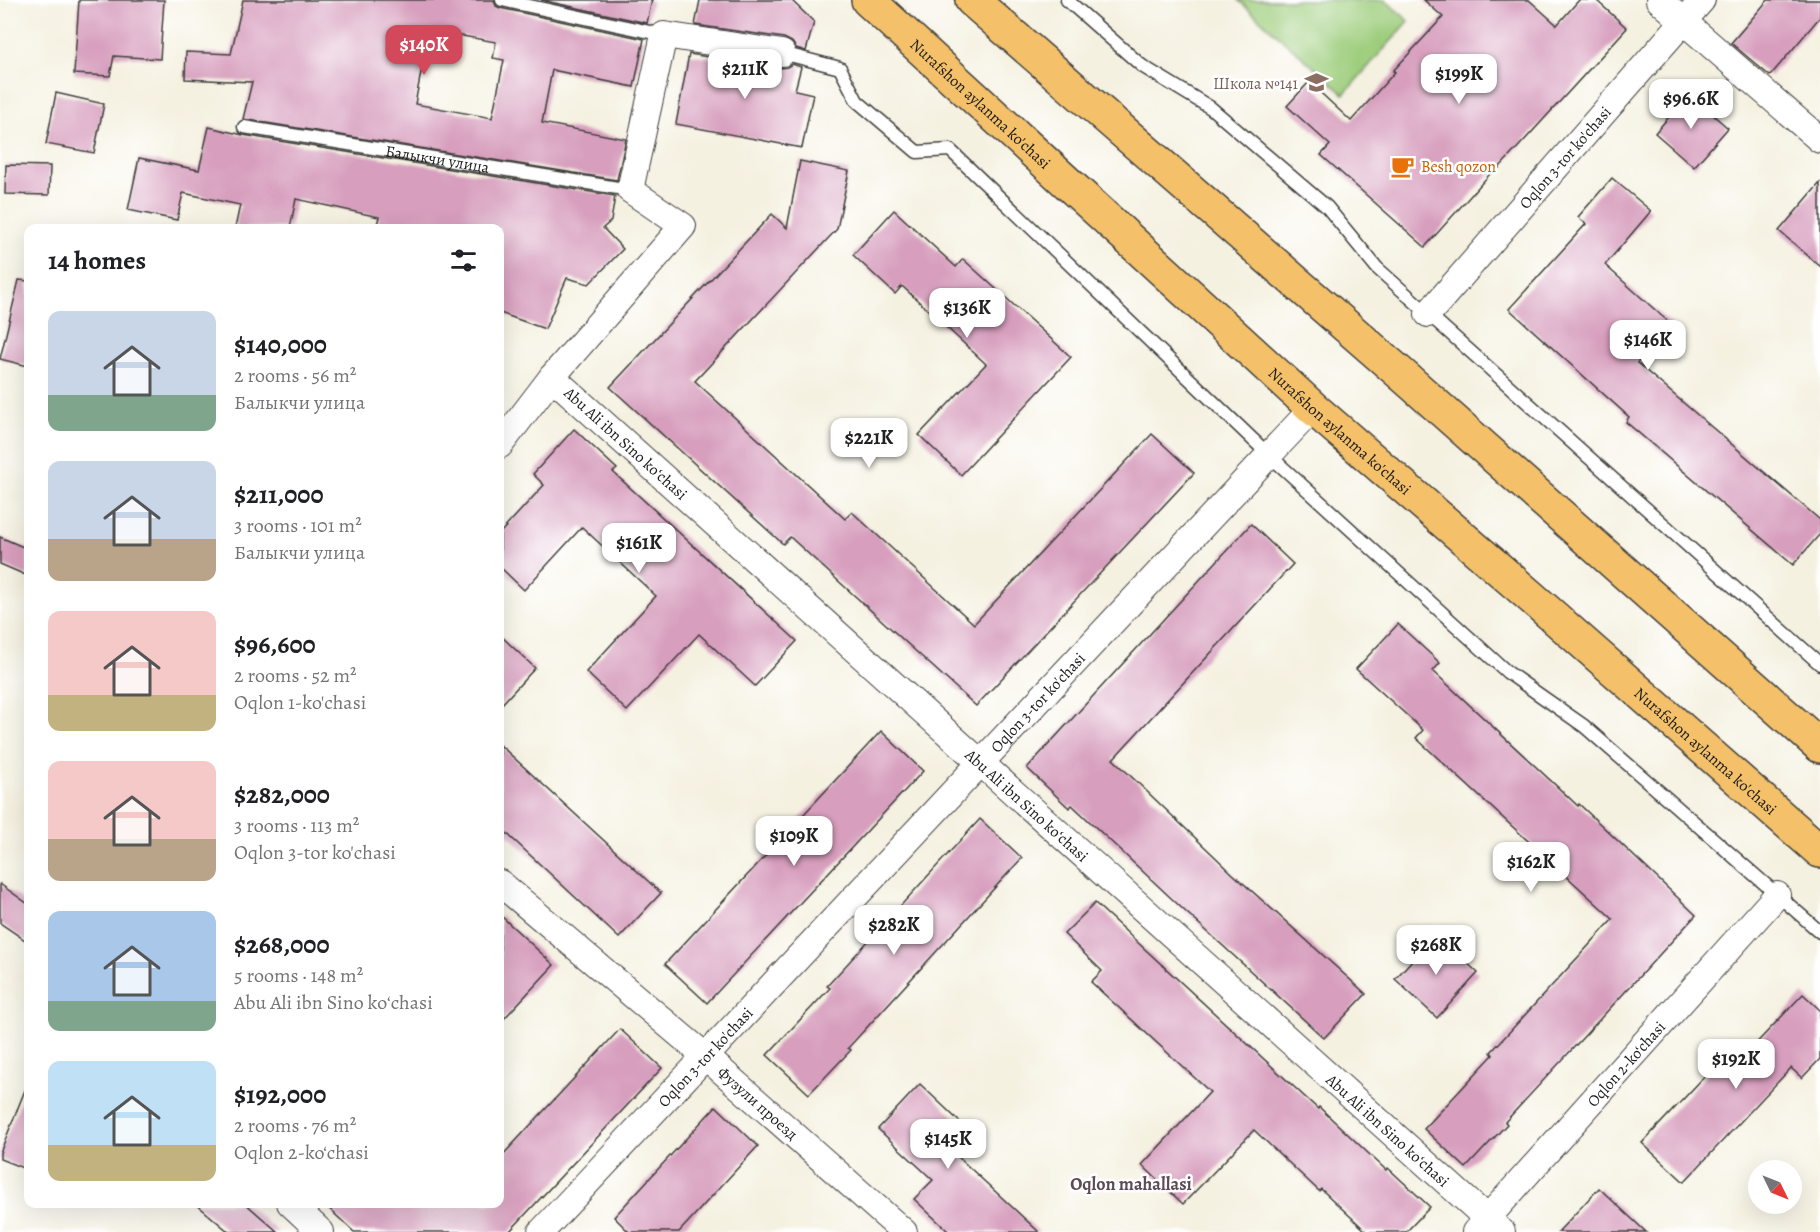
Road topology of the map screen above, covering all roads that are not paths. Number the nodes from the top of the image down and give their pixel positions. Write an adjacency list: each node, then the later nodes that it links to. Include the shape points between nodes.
1 (502, 0): 8 (lane)
2 (868, 0): 15 (main road, Nurafshon aylanma ko'chasi)
3 (972, 0): 19 (main road)
4 (1067, 0): 13 (lane, via 1142,66 1211,108 1327,207 1377,268)
5 (1659, 0): 7 (street)
6 (1702, 0): 7 (street, Oqlon 3-tor ko'chasi)
7 (1683, 20): 11 (street); 13 (street, Oqlon 3-tor ko'chasi)
8 (664, 35): 9 (street); 12 (street)
9 (782, 53): 17 (lane, via 840,68 857,101 916,152 950,150)
10 (244, 127): 12 (lane, Балыкчи улица)
11 (1820, 140)
12 (630, 190): 14 (street, Балыкчи улица, via 683,226)
13 (1428, 314): 18 (lane)
14 (552, 377): 16 (street, Балыкчи улица); 20 (street, Abu Ali ibn Sino koʻchasi)
15 (1313, 408): 17 (street, Oqlon 3-tor ko'chasi); 21 (main road, Nurafshon aylanma ko'chasi)
16 (504, 440)
17 (1269, 456): 20 (street, Oqlon 3-tor ko'chasi); 23 (lane, via 1507,672 1584,726)
18 (1820, 664)
19 (1820, 746)
20 (981, 763): 25 (street, Oqlon 3-tor ko'chasi); 27 (street, Abu Ali ibn Sino koʻchasi)
21 (1820, 851)
22 (504, 886): 25 (street, Фузули проезд)
23 (1778, 895): 24 (lane); 27 (street, Oqlon 2-ko‘chasi)
24 (1820, 932)
25 (705, 1056): 29 (street, Oqlon 3-tor ko'chasi); 30 (street, Фузули проезд)
26 (295, 1208): 28 (street)
27 (1488, 1228)
28 (321, 1232)
29 (541, 1232)
30 (904, 1232)

